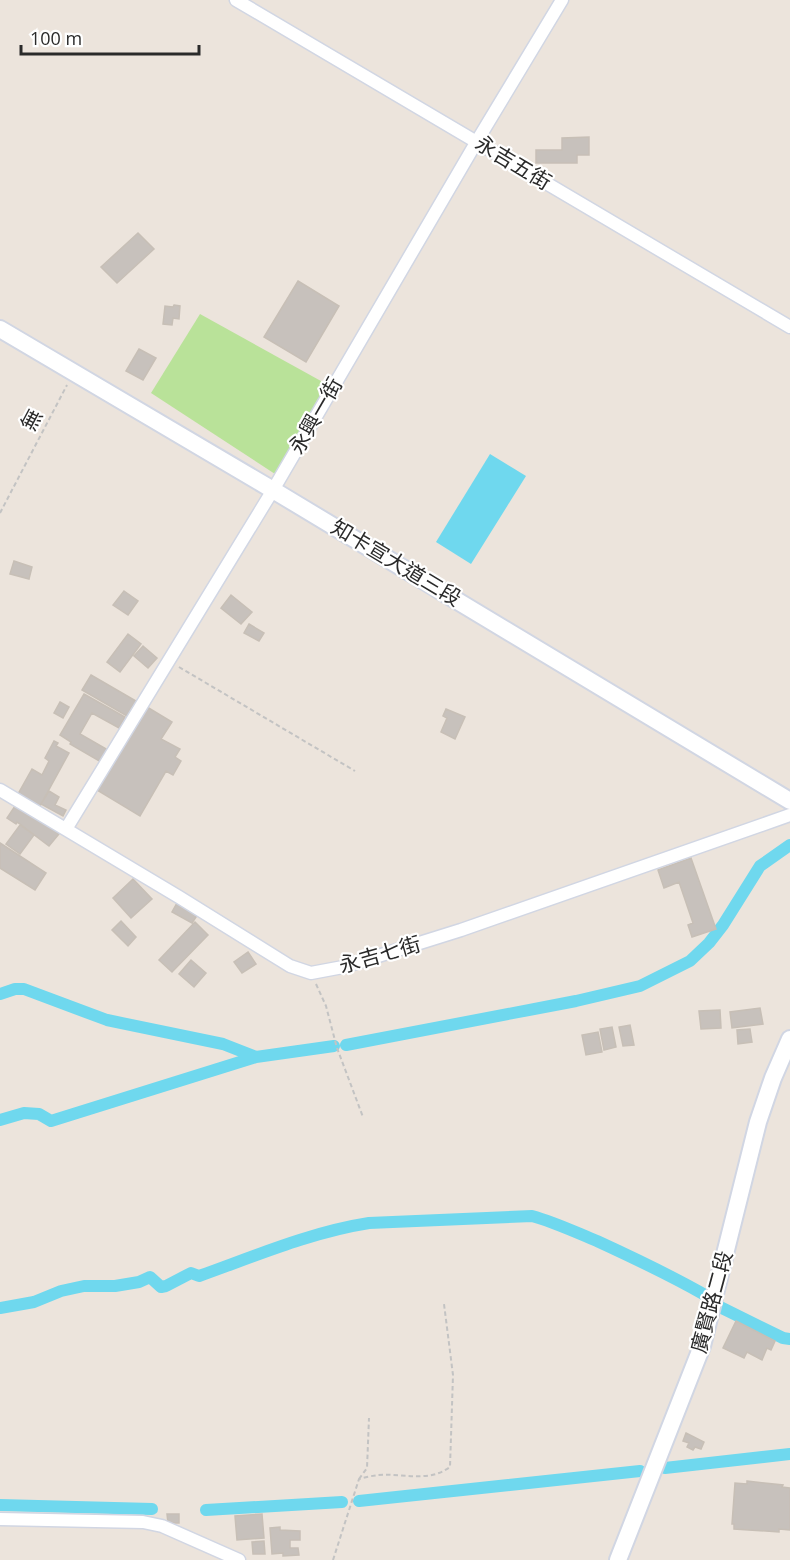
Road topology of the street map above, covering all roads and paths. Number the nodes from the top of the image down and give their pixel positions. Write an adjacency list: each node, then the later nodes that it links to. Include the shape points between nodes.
1 (236, 0): 3 (street, 永吉五街)
2 (562, 0): 3 (street, 永興一街)
3 (477, 141): 4 (street, 永吉五街); 7 (street, 永興一街)
4 (790, 327)
5 (0, 328): 6 (street, 知卡宣大道三段)
6 (74, 372): 7 (street, 知卡宣大道三段); 8 (path, 無)
7 (273, 490): 9 (street, 永興一街); 12 (street, 知卡宣大道三段)
8 (0, 513)
9 (168, 660): 10 (path); 14 (street, 永興一街)
10 (355, 771)
11 (0, 790): 14 (street, 永吉七街)
12 (790, 801)
13 (790, 815): 15 (street, 永吉七街, via 461,930 343,967)
14 (66, 829): 15 (street, 永吉七街, via 290,966)
15 (311, 973): 17 (path)
16 (790, 1039): 24 (street, 廣賢路二段, via 758,1122 702,1346)
17 (363, 1117)
18 (444, 1304): 20 (path, via 453,1375 450,1467 427,1476 379,1475)
19 (369, 1418): 20 (path, via 367,1468)
20 (359, 1479): 23 (path)
21 (0, 1519): 22 (street, via 143,1522 162,1526)
22 (239, 1560)
23 (333, 1560)
24 (618, 1560)

